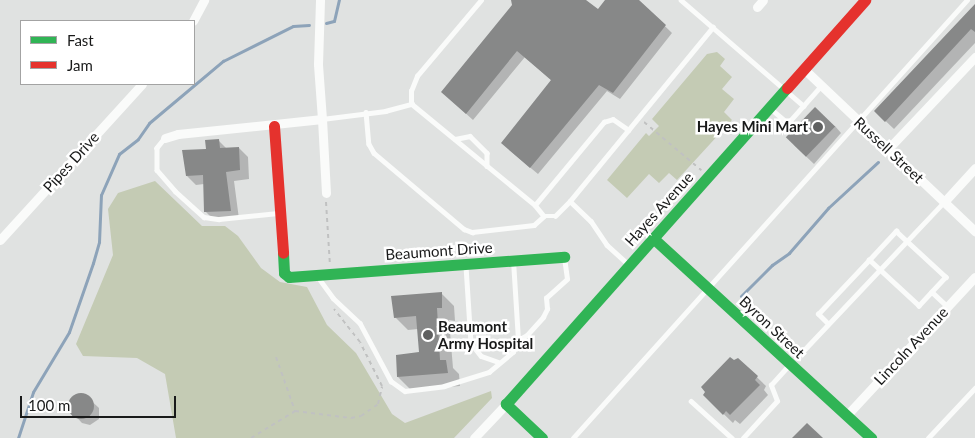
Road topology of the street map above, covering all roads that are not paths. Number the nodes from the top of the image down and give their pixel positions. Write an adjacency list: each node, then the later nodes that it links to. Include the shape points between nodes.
1 (320, 0): 18 (street, via 318,64)
2 (481, 0): 14 (lane, via 417,76 410,91)
3 (681, 0): 8 (lane)
4 (865, 0): 10 (street, Hayes Avenue)
5 (967, 0): 19 (lane)
6 (204, 1): 7 (street)
7 (194, 20)
8 (713, 28): 13 (lane); 21 (lane)
9 (975, 57): 24 (street)
10 (804, 70): 12 (street, Russell Street); 13 (street, Hayes Avenue)
11 (141, 85): 35 (street, Pipes Drive)
12 (821, 86): 15 (lane); 19 (street, Russell Street)
13 (785, 89): 15 (lane); 16 (street, Hayes Avenue)
14 (411, 104): 17 (lane); 23 (lane)
15 (804, 106): 16 (lane, via 788,123)
16 (769, 107): 34 (street, Hayes Avenue)
17 (366, 112): 18 (lane); 32 (lane, via 369,144 374,153 464,229 472,232 534,225)
18 (322, 119): 20 (street); 27 (street)
19 (857, 120): 24 (street, Russell Street); 45 (lane)
20 (274, 126): 22 (street, via 178,134); 31 (street)
21 (629, 130): 28 (lane); 30 (lane, via 614,119 604,122)
22 (165, 138): 31 (lane, via 157,148 158,170 174,191 204,217 219,219)
23 (455, 139): 25 (lane); 25 (lane, via 470,136 487,153)
24 (888, 149): 29 (street, Russell Street)
25 (487, 166): 30 (lane)
26 (975, 168): 29 (street)
27 (326, 193)
28 (570, 201): 32 (lane, via 555,216); 41 (lane, via 591,221 607,245)
29 (944, 202): 33 (street, Russell Street); 36 (lane)
30 (535, 205): 32 (lane)
31 (280, 212): 43 (street, Beaumont Drive, via 284,273 289,277)
32 (544, 216)
33 (975, 231)
34 (653, 238): 41 (street, Hayes Avenue); 45 (street, Byron Street)
35 (0, 240)
36 (907, 241): 38 (lane, via 896,231); 42 (lane); 46 (lane, via 946,277)
37 (564, 257): 39 (street, Beaumont Drive); 49 (lane, via 567,280 546,298 547,309 542,318 527,336)
38 (869, 260): 42 (lane); 48 (lane, via 818,314)
39 (513, 261): 40 (street, Beaumont Drive); 49 (lane)
40 (466, 265): 43 (street, Beaumont Drive); 51 (lane, via 471,343 480,356)
41 (629, 265): 55 (street, Hayes Avenue)
42 (880, 270): 46 (lane, via 919,306); 48 (lane)
43 (317, 276): 51 (lane, via 333,298 367,332 378,361 398,389 444,386 489,372)
44 (975, 277): 47 (street, Lincoln Avenue)
45 (708, 288): 52 (street, Byron Street); 59 (lane)
46 (932, 292): 47 (lane)
47 (947, 306): 56 (street, Lincoln Avenue)
48 (828, 324): 50 (lane)
49 (518, 340): 51 (lane, via 513,352)
50 (803, 351)
51 (498, 362)
52 (790, 364): 56 (street, Byron Street); 61 (lane, via 771,385 777,401)
53 (975, 388): 63 (lane)
54 (691, 401): 60 (lane)
55 (506, 404): 57 (street, Hayes Avenue); 58 (street)
56 (847, 415): 62 (street, Byron Street)
57 (474, 438)
58 (542, 438)
59 (573, 438)
60 (732, 438)
61 (743, 438)
62 (871, 438)
63 (928, 438)

